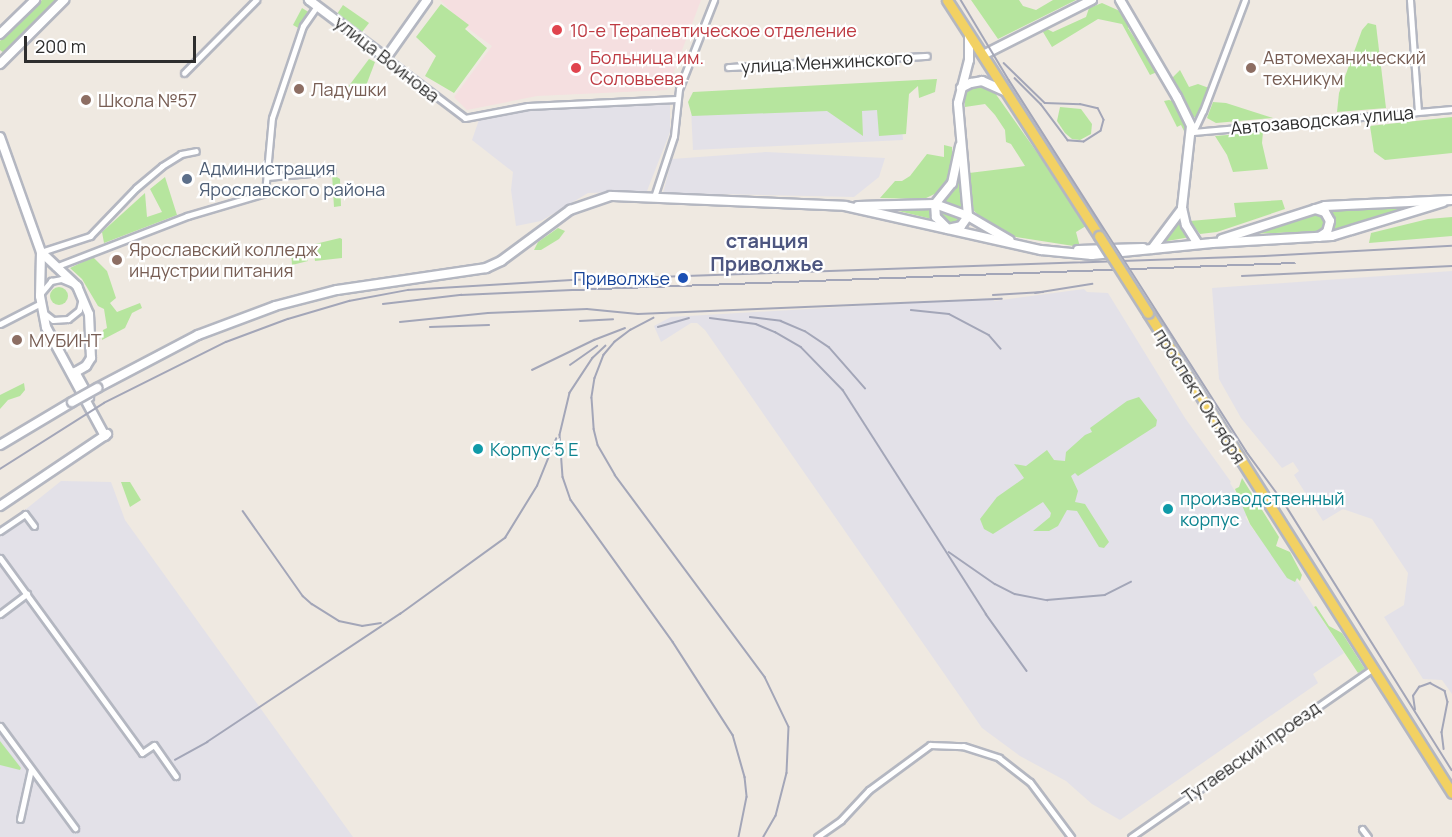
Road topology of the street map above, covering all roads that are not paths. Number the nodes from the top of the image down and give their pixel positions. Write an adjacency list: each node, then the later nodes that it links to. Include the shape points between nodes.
1 (35, 0): 14 (main road)
2 (64, 0): 18 (main road)
3 (256, 0): 20 (street)
4 (309, 0): 12 (main road, улица Воинова)
5 (427, 0): 17 (main road)
6 (714, 0): 23 (street)
7 (947, 0): 13 (main road, проспект Октября)
8 (1092, 0): 15 (main road)
9 (1120, 0): 26 (main road)
10 (1245, 0): 26 (street)
11 (1410, 0): 25 (street)
12 (317, 6): 17 (main road, улица Воинова); 31 (street, via 303,27 272,118)
13 (969, 33): 15 (main road, проспект Октября); 21 (main road, via 969,60)
14 (0, 34)
15 (983, 55): 22 (main road, проспект Октября)
16 (927, 56): 19 (street, улица Менжинского)
17 (386, 58): 23 (street, улица Воинова, via 465,118 528,106)
18 (0, 64)
19 (728, 67)
20 (184, 73)
21 (962, 88): 22 (main road, via 982,81); 28 (main road, via 958,103)
22 (1009, 94): 60 (main road, проспект Октября, bridge)
23 (677, 99): 32 (street, via 674,136)
24 (1452, 109): 25 (street, Автозаводская улица)
25 (1418, 112): 26 (street, Автозаводская улица)
26 (1193, 132): 37 (main road)
27 (0, 137): 46 (main road)
28 (960, 146): 35 (main road, via 952,183); 39 (main road)
29 (196, 151): 46 (street, via 181,154 162,166 90,236)
30 (332, 171): 31 (street)
31 (267, 177): 47 (street, via 265,193 187,216)
32 (654, 197): 36 (main road); 53 (main road, bridge, via 611,196 579,206 486,268 337,290 250,315 180,344)
33 (1452, 200): 34 (main road)
34 (1443, 202): 38 (main road, via 1349,204); 41 (main road, via 1343,234)
35 (935, 204): 36 (main road); 39 (main road); 40 (main road, via 936,217)
36 (845, 206): 40 (main road)
37 (1182, 208): 44 (main road, via 1184,220); 45 (main road)
38 (1313, 209): 41 (main road, via 1325,212 1330,221 1327,232); 42 (main road)
39 (968, 216): 40 (main road, via 961,226); 43 (main road)
40 (948, 229): 43 (main road)
41 (1318, 238): 42 (main road)
42 (1212, 243): 44 (main road)
43 (1015, 244): 45 (main road, via 1049,251)
44 (1198, 244): 45 (main road)
45 (1152, 249)
46 (41, 252): 47 (main road); 50 (main road)
47 (55, 267): 48 (main road)
48 (77, 286): 49 (main road); 50 (street, via 61,279 51,281 44,287)
49 (82, 295): 50 (street, via 79,310 68,320 53,320); 52 (main road, via 93,345 86,366)
50 (40, 303): 51 (street); 52 (main road, via 46,327)
51 (0, 324)
52 (73, 374): 54 (main road, via 107,434)
53 (0, 445)
54 (0, 506)
55 (34, 525): 56 (street, via 25,514)
56 (0, 531)
57 (0, 558): 58 (street)
58 (27, 594): 59 (street); 63 (street, via 142,753 154,745)
59 (0, 614)
60 (1372, 668): 64 (main road, проспект Октября); 70 (street, Тутаевский проезд)
61 (0, 726): 62 (street)
62 (31, 769): 65 (street); 66 (street)
63 (176, 776)
64 (1452, 793)
65 (20, 819)
66 (75, 828)
67 (1362, 830): 71 (street)
68 (817, 837): 69 (street, via 841,820 869,790 930,745 963,746 999,758 1030,782)
69 (1071, 837)
70 (1131, 837)
71 (1368, 837)

